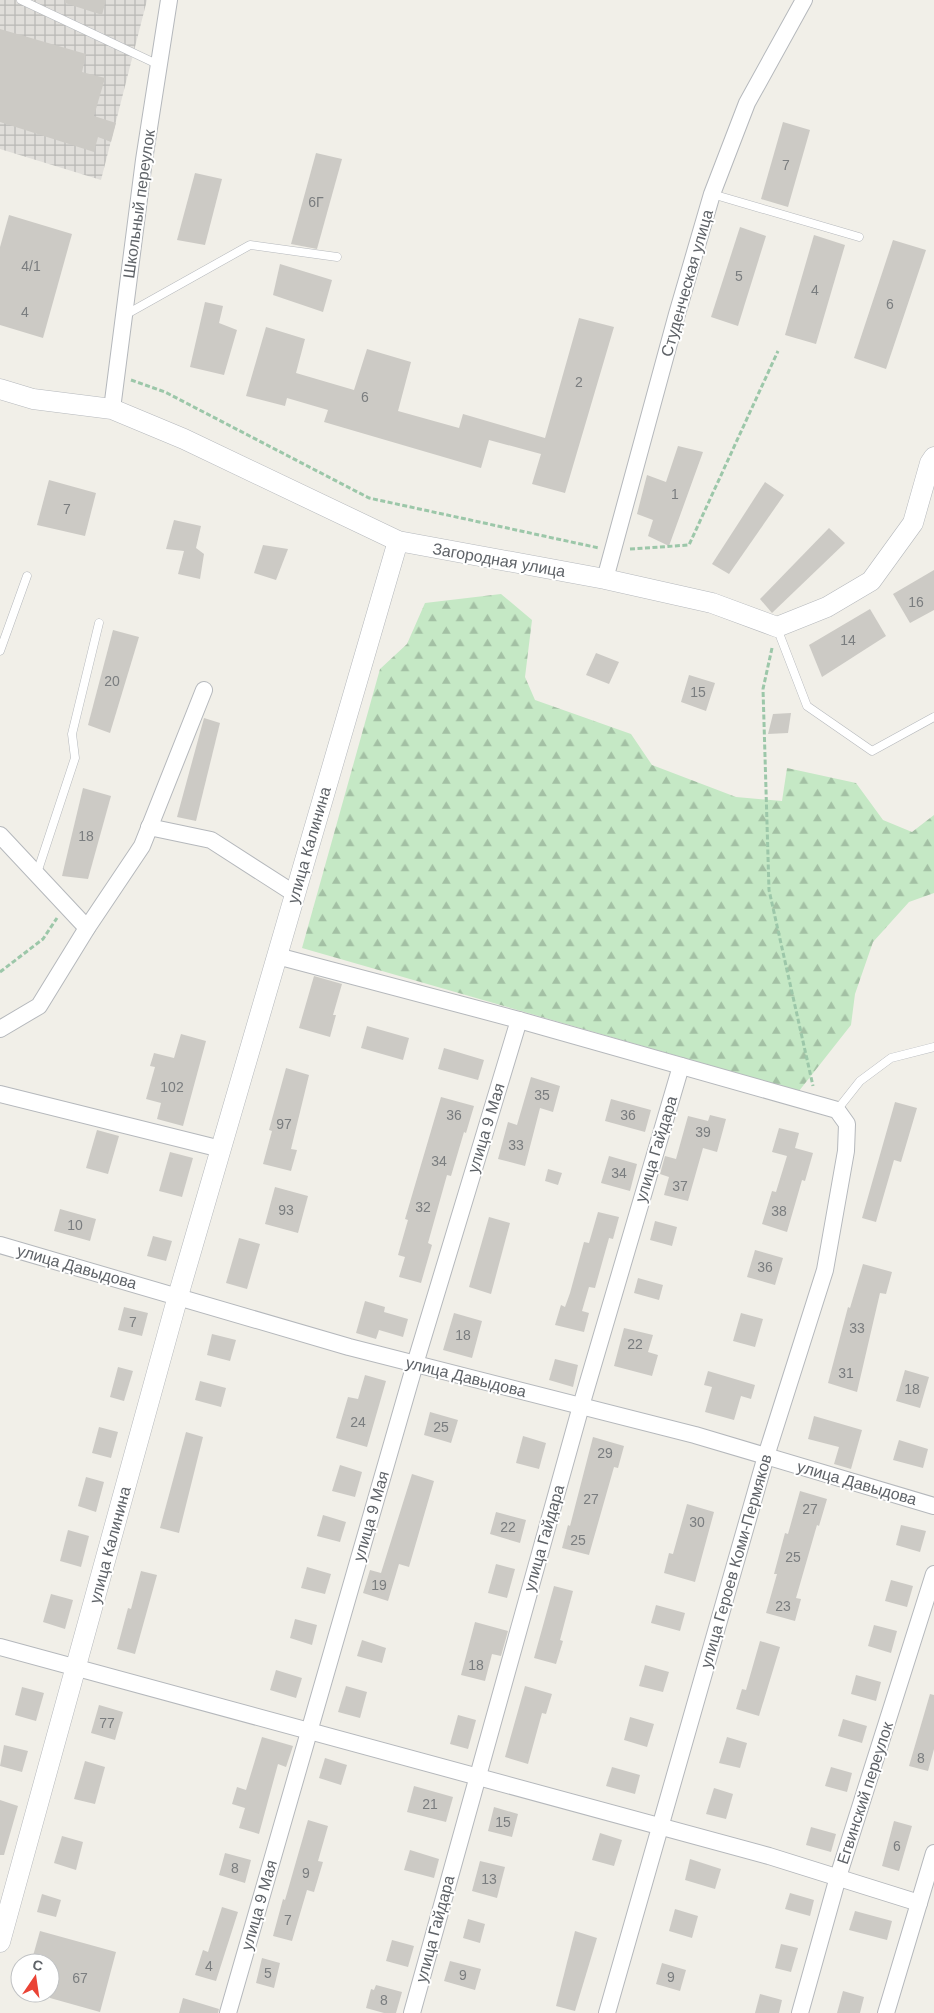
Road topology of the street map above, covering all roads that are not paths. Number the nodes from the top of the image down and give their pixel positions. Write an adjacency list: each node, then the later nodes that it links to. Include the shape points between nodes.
1 (21, 0): 4 (lane)
2 (169, 0): 4 (street, Школьный переулок)
3 (804, 0): 5 (street, Студенческая улица, via 747,103)
4 (159, 65): 8 (street, Школьный переулок)
5 (712, 194): 6 (lane); 14 (street, Студенческая улица)
6 (859, 237)
7 (336, 257): 8 (lane, via 250,245)
8 (124, 316): 10 (street, Школьный переулок)
9 (0, 389): 10 (street, Загородная улица, via 33,399)
10 (112, 409): 12 (street, Загородная улица, via 184,439)
11 (934, 457): 16 (street, via 913,523 871,581 827,607)
12 (398, 541): 14 (street, Загородная улица); 23 (street, улица Калинина)
13 (27, 576): 17 (lane)
14 (604, 579): 16 (street, Загородная улица, via 712,603)
15 (100, 623): 22 (lane, via 72,734 75,758)
16 (777, 627): 19 (lane, via 807,706 872,751)
17 (0, 651)
18 (204, 690): 20 (street)
19 (934, 717)
20 (149, 827): 23 (street, via 211,840); 24 (street, via 142,846)
21 (0, 836): 22 (street)
22 (36, 873): 24 (street)
23 (295, 894): 25 (street, улица Калинина)
24 (87, 928): 27 (street, via 39,1006)
25 (277, 956): 26 (street); 32 (street, улица Калинина)
26 (519, 1020): 29 (street); 35 (street, улица 9 Мая)
27 (0, 1029)
28 (934, 1047): 31 (lane, via 891,1058 860,1081)
29 (681, 1066): 31 (street); 36 (street, улица Гайдара)
30 (0, 1094): 32 (street)
31 (837, 1110): 37 (street, улица Героев Коми-Пермяков, via 847,1124 846,1151 826,1270)
32 (221, 1149): 34 (street, улица Калинина)
33 (0, 1244): 34 (street, улица Давыдова)
34 (178, 1296): 35 (street, улица Давыдова); 41 (street, улица Калинина)
35 (415, 1364): 36 (street, улица Давыдова); 42 (street, улица 9 Мая)
36 (581, 1406): 37 (street, улица Давыдова); 43 (street, улица Гайдара)
37 (766, 1456): 38 (street, улица Давыдова); 44 (street, улица Героев Коми-Пермяков)
38 (934, 1506)
39 (934, 1574): 46 (street, Егвинский переулок)
40 (0, 1647): 41 (street)
41 (76, 1668): 42 (street); 48 (street, улица Калинина)
42 (309, 1732): 43 (street); 49 (street, улица 9 Мая)
43 (476, 1778): 44 (street); 50 (street, улица Гайдара)
44 (660, 1828): 46 (street, via 769,1856); 51 (street, улица Героев Коми-Пермяков)
45 (934, 1853): 47 (street)
46 (838, 1878): 47 (street); 52 (street, Егвинский переулок)
47 (919, 1903): 53 (street)
48 (0, 1942)
49 (228, 2013)
50 (412, 2013)
51 (607, 2013)
52 (800, 2013)
53 (886, 2013)

